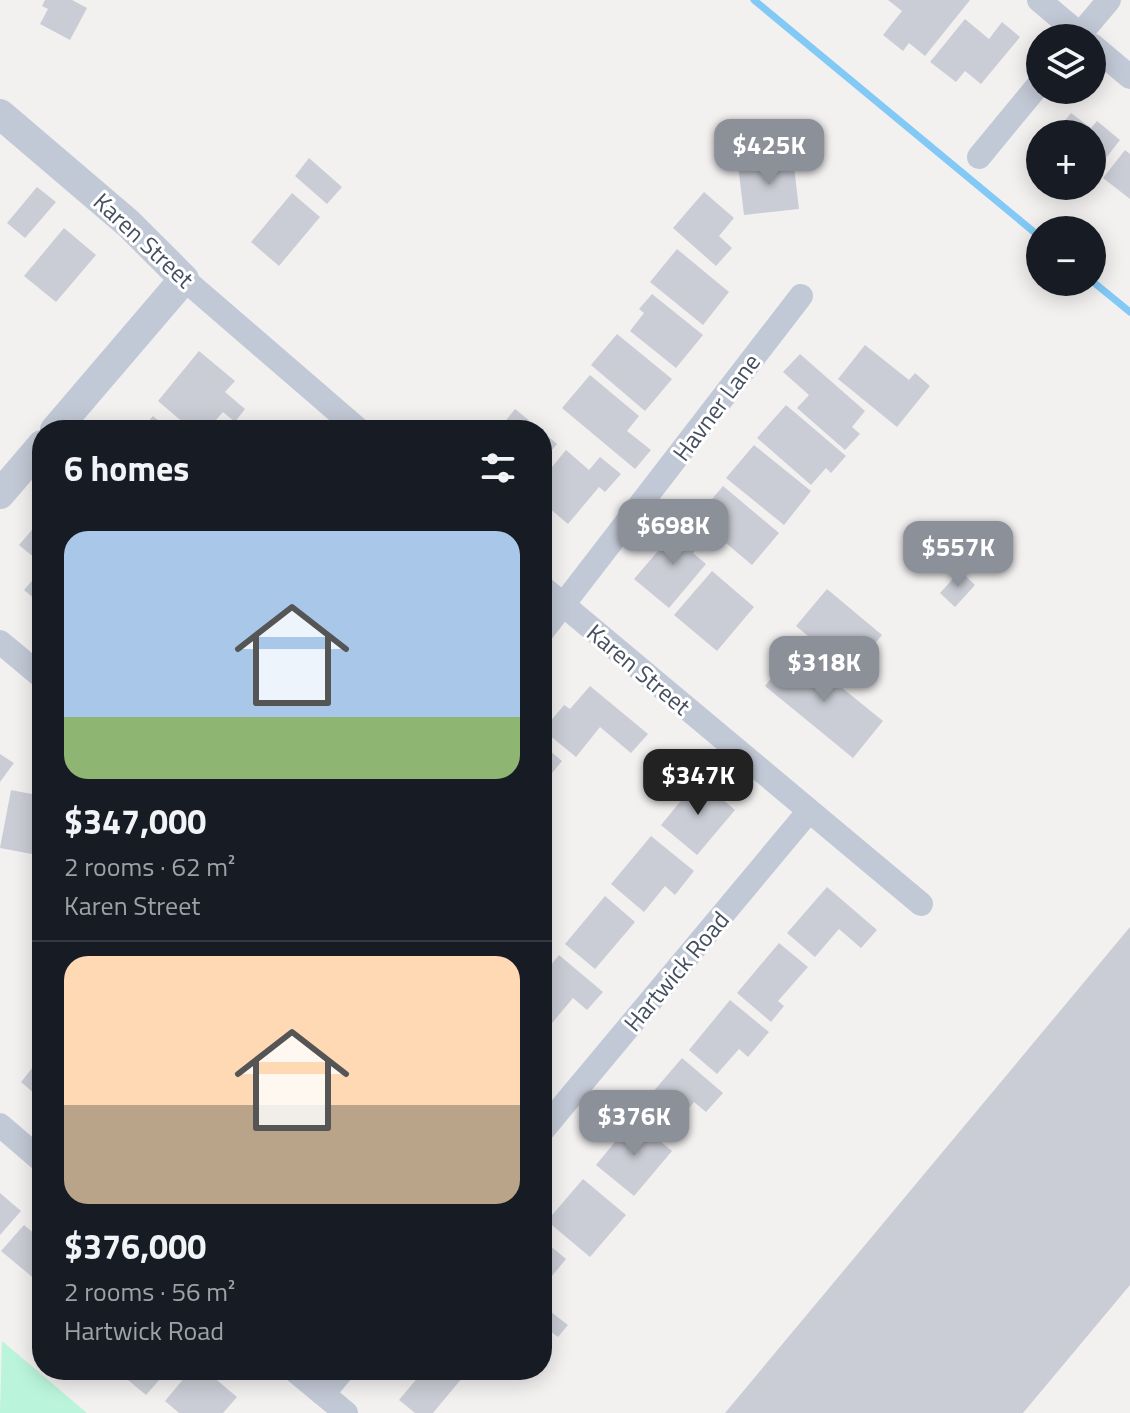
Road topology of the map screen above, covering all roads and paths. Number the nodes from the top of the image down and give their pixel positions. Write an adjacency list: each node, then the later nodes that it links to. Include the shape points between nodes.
1 (1039, 0): 3 (street)
2 (1109, 0): 4 (street)
3 (1067, 24)
4 (1094, 24)
5 (1106, 57): 6 (street)
6 (1130, 77)
7 (1026, 100): 9 (street)
8 (0, 114): 10 (street, Karen Street, via 129,224)
9 (979, 157)
10 (184, 279): 12 (street); 13 (street, Karen Street)
11 (801, 296): 17 (street, Havner Lane)
12 (64, 420)
13 (347, 420)
14 (32, 457): 15 (street)
15 (0, 494)
16 (552, 596): 17 (street, Karen Street)
17 (564, 606): 18 (street, Havner Lane); 21 (street, Karen Street)
18 (552, 620)
19 (0, 642): 20 (street)
20 (32, 669)
21 (809, 811): 22 (street, Karen Street); 23 (street, Hartwick Road)
22 (921, 904)
23 (552, 1119)
24 (0, 1125): 25 (street)
25 (32, 1152)
26 (306, 1380): 28 (street)
27 (335, 1380): 28 (street)
28 (323, 1394): 29 (street)
29 (346, 1413)

